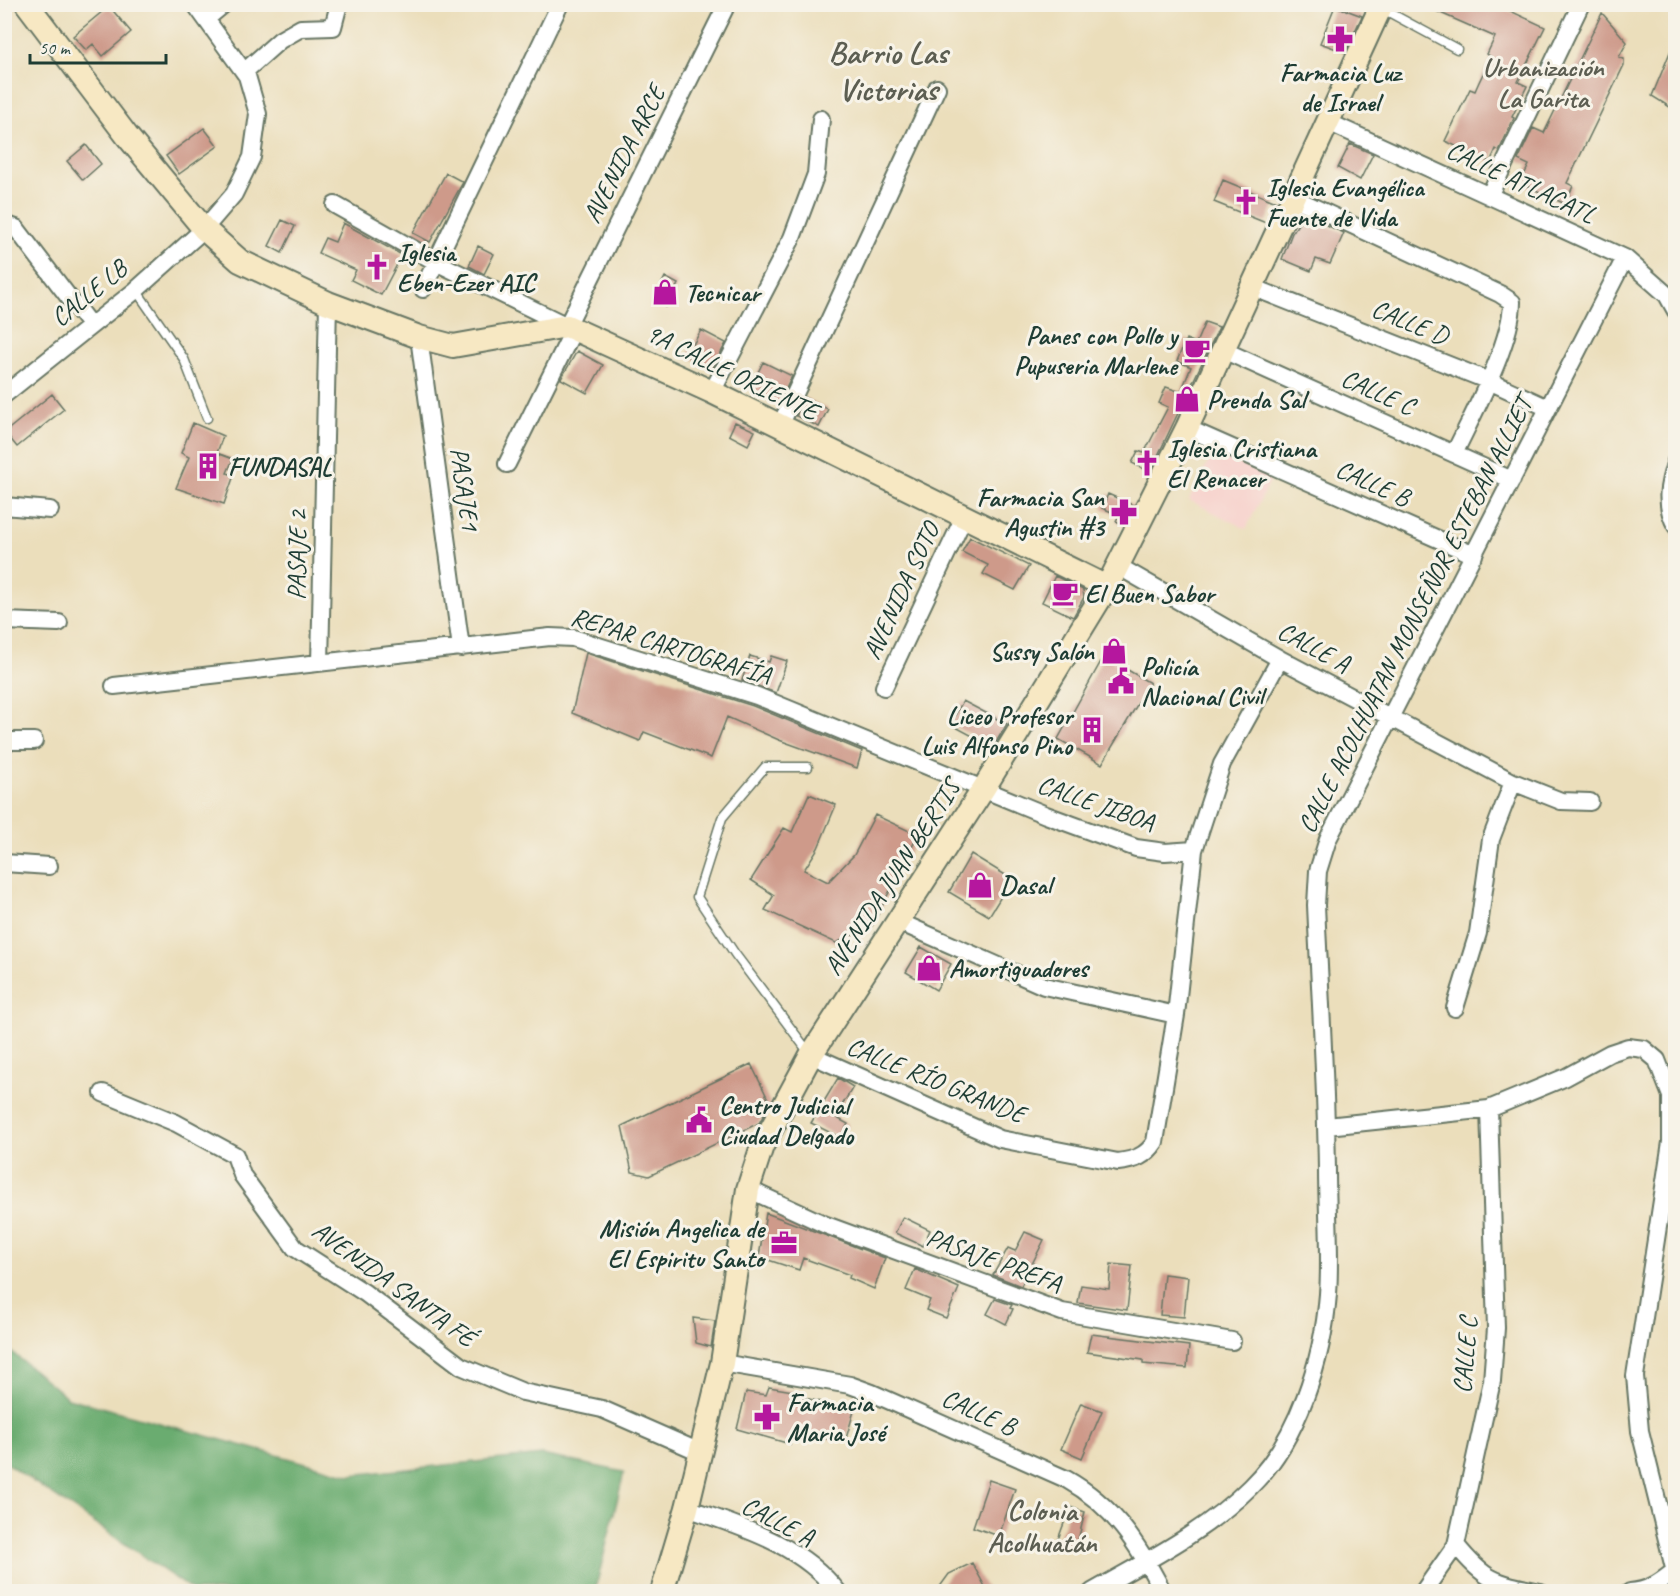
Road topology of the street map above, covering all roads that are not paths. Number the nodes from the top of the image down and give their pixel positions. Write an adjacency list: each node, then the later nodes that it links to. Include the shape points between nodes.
1 (27, 4): 19 (main road, via 127,136)
2 (195, 4): 9 (street, CALLE LB)
3 (224, 4): 9 (street)
4 (339, 4): 11 (street, via 333,27 301,28 280,40)
5 (560, 4): 21 (street)
6 (727, 4): 28 (street, AVENIDA ARCE)
7 (1581, 4): 15 (street)
8 (1381, 6): 10 (lane); 14 (main road, AVENIDA JUAN BERTIS)
9 (206, 19): 11 (street, CALLE LB)
10 (1457, 49)
11 (244, 72): 19 (street, CALLE LB, via 258,114 252,158 234,194)
12 (938, 88): 36 (street)
13 (821, 119): 32 (street, via 816,174 792,238)
14 (1328, 122): 15 (street, CALLE ATLACATL); 16 (main road, AVENIDA JUAN BERTIS)
15 (1489, 195): 20 (street, CALLE ATLACATL)
16 (1292, 197): 22 (main road, AVENIDA JUAN BERTIS); 31 (street, via 1512,302 1512,315)
17 (334, 205): 21 (street, 9A CALLE ORIENTE)
18 (4, 224): 27 (street, via 16,228)
19 (204, 229): 24 (street, CALLE LB); 25 (main road, via 240,261)
20 (1625, 258): 26 (street, CALLE ATLACATL, via 1667,295); 34 (street, CALLE ACOLHUATAN MONSEÑOR ESTEBAN ALLIET)
21 (438, 262): 23 (street); 28 (street, 9A CALLE ORIENTE)
22 (1251, 287): 30 (main road, AVENIDA JUAN BERTIS); 31 (street, CALLE D)
23 (423, 289)
24 (136, 290): 27 (street, CALLE LB); 35 (lane, via 184,359)
25 (328, 303): 29 (main road); 53 (street, PASAJE 2)
26 (1676, 311)
27 (90, 325): 33 (street, CALLE LB)
28 (570, 327): 29 (main road, via 453,346); 32 (main road, 9A CALLE ORIENTE); 40 (street, AVENIDA ARCE)
29 (419, 337): 51 (street, PASAJE1)
30 (1223, 350): 37 (main road, AVENIDA JUAN BERTIS); 38 (street, CALLE C)
31 (1489, 381): 34 (street, CALLE D); 38 (street)
32 (712, 392): 36 (main road, 9A CALLE ORIENTE)
33 (4, 395)
34 (1548, 408): 41 (street, CALLE ACOLHUATAN MONSEÑOR ESTEBAN ALLIET)
35 (207, 418)
36 (780, 426): 44 (main road, 9A CALLE ORIENTE)
37 (1187, 428): 46 (street, CALLE B); 47 (main road, AVENIDA JUAN BERTIS)
38 (1454, 454): 41 (street, CALLE C)
39 (1676, 461): 45 (street, via 1668,486 1669,514)
40 (507, 464)
41 (1512, 480): 46 (street, CALLE ACOLHUATAN MONSEÑOR ESTEBAN ALLIET)
42 (4, 506): 43 (street)
43 (50, 510)
44 (964, 517): 48 (main road, 9A CALLE ORIENTE); 55 (street, AVENIDA SOTO)
45 (1676, 526)
46 (1474, 555): 56 (street, CALLE ACOLHUATAN MONSEÑOR ESTEBAN ALLIET)
47 (1118, 566): 48 (main road, AVENIDA JUAN BERTIS); 52 (street, CALLE A)
48 (1107, 587): 61 (main road, AVENIDA JUAN BERTIS)
49 (4, 621): 50 (street)
50 (59, 623)
51 (460, 648): 53 (street, REPAR CARTOGRAFÍA); 61 (street, REPAR CARTOGRAFÍA, via 550,637 573,638 757,696)
52 (1280, 659): 56 (street, CALLE A); 63 (street, via 1222,764)
53 (320, 663): 54 (street, REPAR CARTOGRAFÍA)
54 (114, 686)
55 (884, 687)
56 (1391, 717): 60 (street, CALLE A); 72 (street, CALLE ACOLHUATAN MONSEÑOR ESTEBAN ALLIET, via 1328,839 1318,871 1316,904)
57 (4, 741): 58 (street)
58 (34, 741)
59 (808, 767): 69 (lane, via 765,767 723,818 697,897)
60 (1513, 782): 62 (street, CALLE A, via 1561,801); 67 (street, via 1491,839 1478,933)
61 (984, 788): 63 (street, CALLE JIBOA, via 1136,848); 66 (main road, AVENIDA JUAN BERTIS)
62 (1590, 802)
63 (1194, 850): 68 (street)
64 (4, 863): 65 (street)
65 (50, 866)
66 (897, 921): 68 (street, via 1044,986); 69 (main road, AVENIDA JUAN BERTIS)
67 (1455, 1008)
68 (1176, 1015): 69 (street, CALLE RÍO GRANDE, via 1155,1142 1148,1153 1118,1162 999,1139)
69 (811, 1055): 73 (main road, AVENIDA JUAN BERTIS, via 762,1146)
70 (103, 1092): 76 (street, AVENIDA SANTA FÉ, via 176,1123 235,1155 242,1175 296,1248 365,1293 461,1366 523,1392 602,1409)
71 (1489, 1109): 72 (street); 78 (street, CALLE C, via 1496,1328 1492,1381); 80 (street, via 1628,1047 1644,1049 1657,1060 1665,1077 1671,1096 1671,1142 1635,1376 1640,1431)
72 (1326, 1126): 79 (street, CALLE ACOLHUATAN MONSEÑOR ESTEBAN ALLIET, via 1328,1294 1304,1404 1282,1444 1251,1486 1209,1522)
73 (748, 1190): 74 (street, PASAJE PREFA, via 826,1225 1062,1312); 75 (main road, AVENIDA JUAN BERTIS)
74 (1232, 1341)
75 (722, 1363): 76 (main road, AVENIDA JUAN BERTIS); 79 (street, CALLE B, via 819,1379 873,1393 1066,1479 1107,1507)
76 (700, 1452): 77 (main road, AVENIDA JUAN BERTIS)
77 (687, 1508): 81 (main road, AVENIDA JUAN BERTIS); 82 (street, CALLE A, via 764,1536 799,1555)
78 (1456, 1545): 85 (street, CALLE C); 86 (street, via 1477,1571 1504,1585)
79 (1147, 1561): 83 (street, CALLE ACOLHUATAN MONSEÑOR ESTEBAN ALLIET); 84 (street, CALLE B)
80 (1674, 1574): 87 (street, via 1641,1591)
81 (662, 1592)
82 (838, 1592)
83 (1092, 1592)
84 (1163, 1592)
85 (1423, 1592)
86 (1541, 1592)
87 (1630, 1592)

